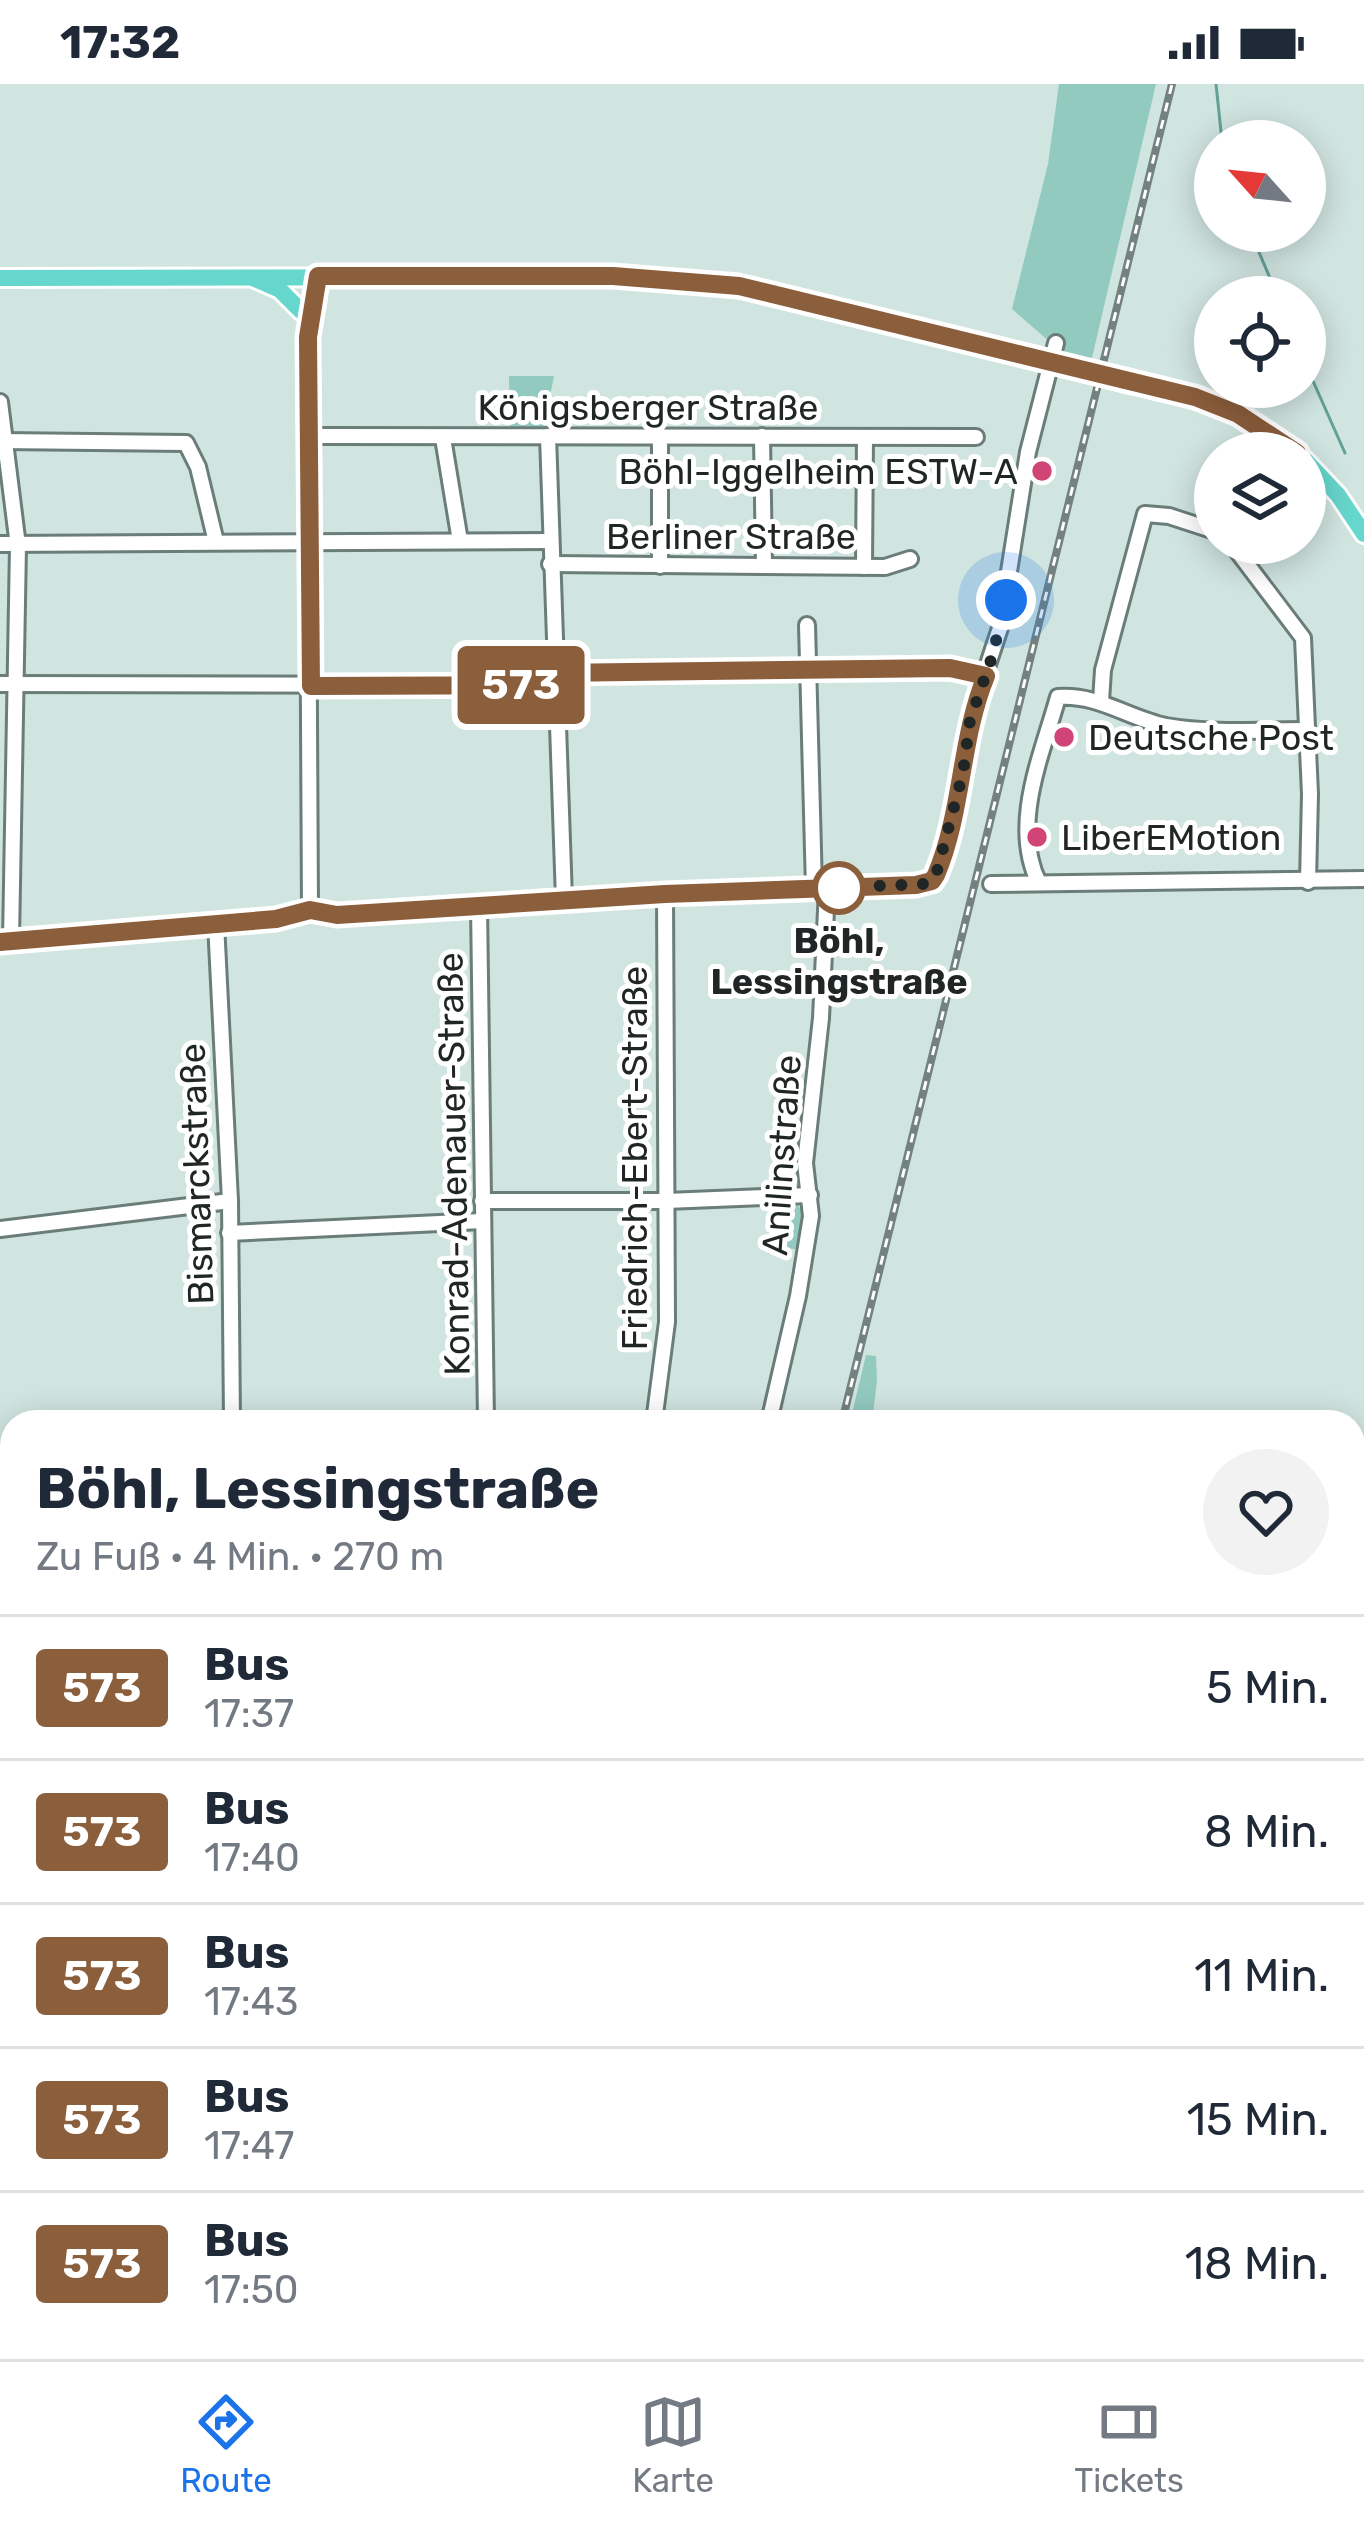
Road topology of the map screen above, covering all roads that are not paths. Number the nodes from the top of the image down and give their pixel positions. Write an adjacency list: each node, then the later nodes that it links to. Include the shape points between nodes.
1 (314, 276): 2 (main road); 4 (street); 5 (street); 8 (main road, bridge, via 688,280 794,298 1216,405)
2 (249, 277): 3 (main road); 4 (main road, via 280,290)
3 (0, 278)
4 (301, 311): 5 (street)
5 (308, 337): 24 (street)
6 (1056, 344): 34 (street)
7 (0, 402): 16 (street)
8 (1269, 432)
9 (320, 436): 15 (street, Königsberger Straße)
10 (548, 436): 11 (street, Königsberger Straße); 15 (street, Königsberger Straße); 21 (street)
11 (660, 436): 12 (street, Königsberger Straße); 30 (street)
12 (762, 436): 13 (street, Königsberger Straße); 29 (street)
13 (865, 437): 14 (street, Königsberger Straße); 31 (street)
14 (976, 437)
15 (443, 438): 20 (street)
16 (3, 442): 22 (street, via 185,443); 25 (street)
17 (1326, 482): 19 (main road)
18 (1194, 524): 38 (street, via 1145,514)
19 (1364, 534)
20 (460, 541): 21 (street); 24 (street)
21 (549, 541): 27 (street)
22 (216, 542): 24 (street); 25 (street)
23 (0, 544): 25 (street)
24 (310, 544): 37 (street)
25 (18, 546): 36 (street)
26 (910, 559): 31 (street, Berliner Straße)
27 (550, 564): 30 (street, Berliner Straße); 35 (street)
28 (1247, 564): 39 (street, via 1303,638)
29 (764, 565): 30 (street, Berliner Straße); 31 (street, Berliner Straße)
30 (660, 566)
31 (864, 567)
32 (806, 625): 33 (street, Anilinstraße)
33 (806, 670): 34 (street, via 950,668); 35 (street); 44 (street, Anilinstraße)
34 (986, 676): 44 (street, via 936,875 925,884)
35 (554, 679): 37 (street); 46 (street)
36 (8, 684): 37 (street); 50 (street)
37 (311, 686): 48 (street)
38 (1101, 701): 39 (street, via 1171,727); 42 (street, via 1058,697 1027,824)
39 (1308, 730): 41 (street)
40 (1364, 879): 41 (street)
41 (1308, 882): 42 (street)
42 (1039, 883): 43 (street)
43 (991, 884)
44 (820, 888): 45 (street); 51 (street, Anilinstraße)
45 (665, 894): 46 (street); 54 (street, Friedrich-Ebert-Straße)
46 (564, 899): 47 (street)
47 (479, 905): 48 (street); 53 (street, Konrad-Adenauer-Straße)
48 (310, 910): 49 (street)
49 (216, 923): 50 (street); 52 (street, Bismarckstraße)
50 (6, 941)
51 (810, 1195): 54 (street); 61 (street, Anilinstraße)
52 (230, 1201): 56 (street); 57 (street, Bismarckstraße)
53 (482, 1201): 54 (street); 55 (street, Konrad-Adenauer-Straße)
54 (666, 1201): 60 (street, Friedrich-Ebert-Straße, via 667,1322)
55 (482, 1221): 57 (street); 59 (street, Konrad-Adenauer-Straße)
56 (0, 1229)
57 (229, 1233): 58 (street, Bismarckstraße)
58 (232, 1410)
59 (486, 1410)
60 (656, 1410)
61 (772, 1410)

